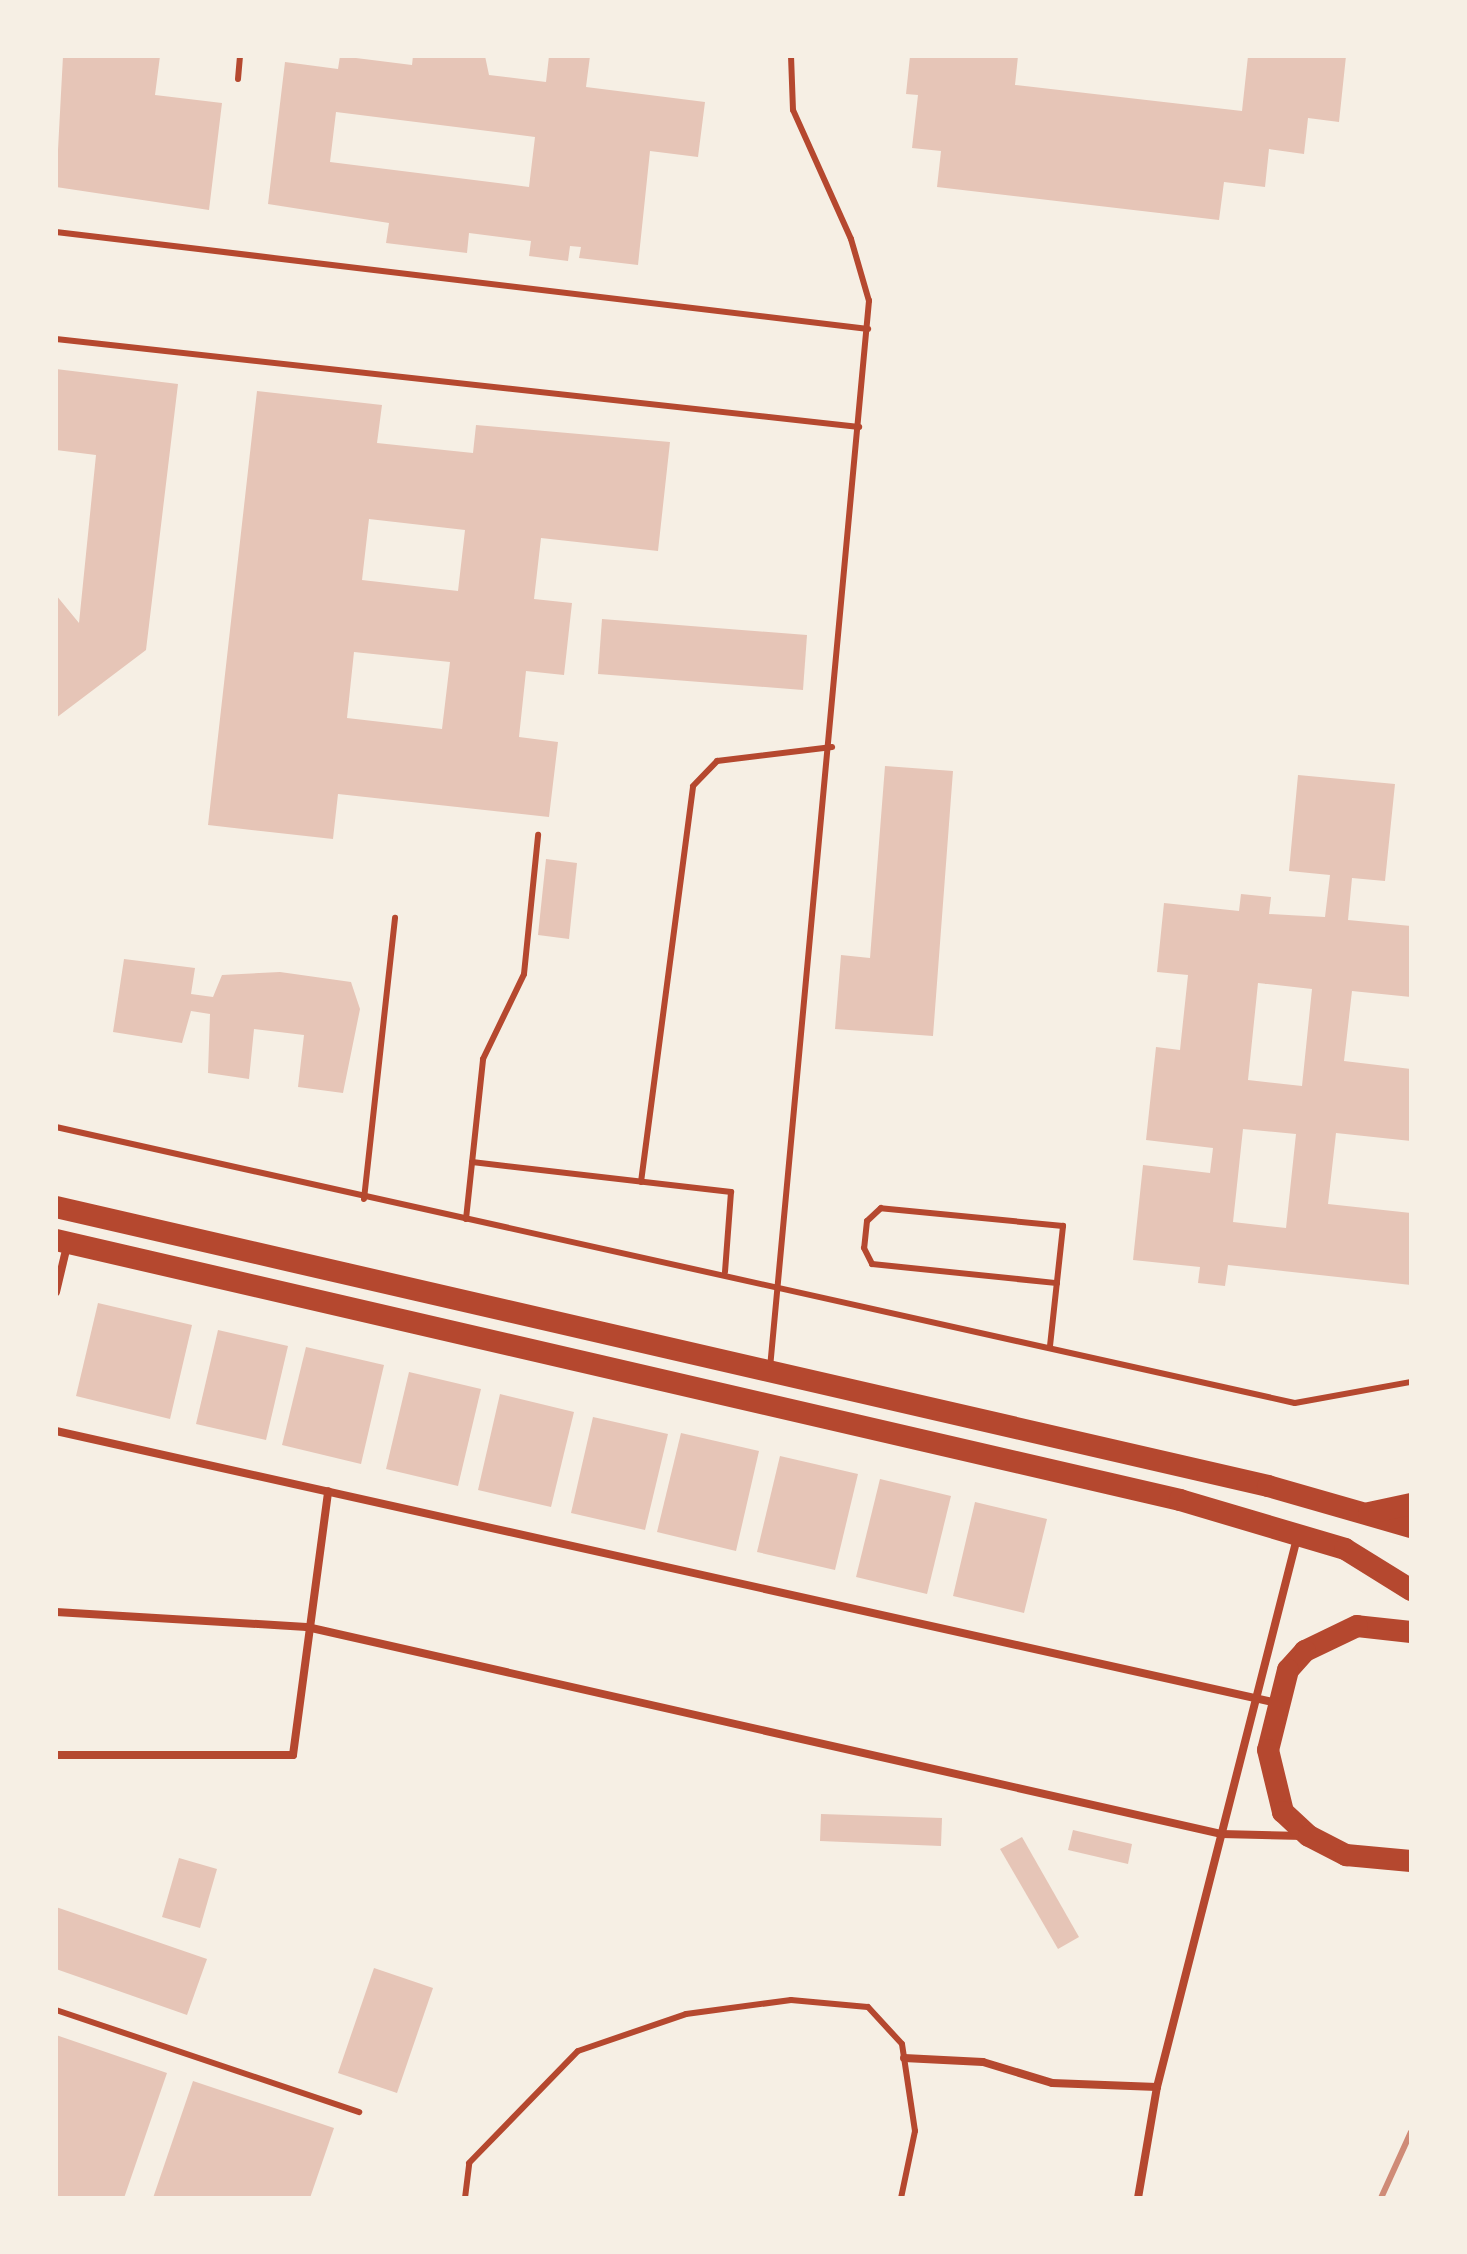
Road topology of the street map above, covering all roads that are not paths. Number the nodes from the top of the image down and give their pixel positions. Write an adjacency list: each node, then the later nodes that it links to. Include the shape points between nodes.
1 (240, 56): 3 (lane)
2 (791, 56): 5 (lane, via 793,110 863,270)
3 (238, 79)
4 (56, 232): 5 (lane)
5 (868, 329): 7 (lane)
6 (56, 339): 7 (lane)
7 (859, 427): 8 (lane)
8 (832, 747): 13 (lane, via 717,761 693,786); 20 (lane)
9 (538, 835): 12 (lane, via 524,974 483,1059)
10 (395, 918): 14 (lane)
11 (56, 1127): 14 (lane)
12 (472, 1162): 13 (lane); 16 (lane)
13 (641, 1182): 18 (lane, via 731,1192)
14 (364, 1199): 16 (lane)
15 (56, 1207): 23 (highway)
16 (466, 1219): 18 (lane)
17 (62, 1242): 21 (street); 30 (highway, via 1165,1496)
18 (725, 1272): 20 (lane)
19 (1057, 1283): 19 (lane, via 1063,1226 881,1208 867,1221 864,1248 872,1264); 22 (lane)
20 (783, 1286): 22 (lane); 23 (lane)
21 (56, 1292)
22 (1050, 1346): 24 (lane, via 1295,1403)
23 (769, 1371): 28 (highway)
24 (1411, 1382)
25 (56, 1431): 26 (street)
26 (328, 1491): 33 (street); 35 (street)
27 (1411, 1504): 28 (highway)
28 (1366, 1514): 29 (highway)
29 (1411, 1527)
30 (1298, 1534): 31 (highway, via 1345,1549); 35 (street)
31 (1411, 1590)
32 (56, 1612): 33 (street)
33 (307, 1627): 36 (street, via 293,1755); 37 (street)
34 (1411, 1632): 35 (highway, via 1357,1626 1324,1637 1288,1670)
35 (1267, 1702): 37 (street); 38 (highway, via 1268,1750 1283,1812)
36 (56, 1755)
37 (1221, 1834): 38 (street); 42 (street)
38 (1309, 1836): 39 (highway, via 1346,1855)
39 (1411, 1861)
40 (56, 2010): 43 (lane)
41 (904, 2058): 42 (street, via 983,2062 1052,2083); 44 (lane, via 902,2044 868,2007 791,2000 686,2014 578,2051 469,2163); 45 (lane, via 915,2131)
42 (1157, 2087): 46 (street)
43 (359, 2112)
44 (465, 2198)
45 (901, 2198)
46 (1138, 2198)

